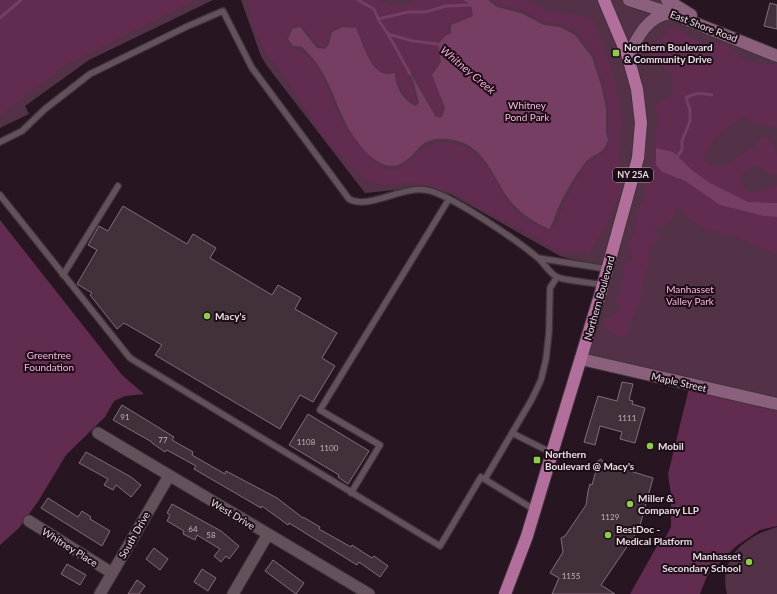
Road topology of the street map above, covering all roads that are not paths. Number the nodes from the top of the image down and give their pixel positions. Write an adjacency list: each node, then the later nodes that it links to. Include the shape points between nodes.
1 (604, 0): 7 (main road, Northern Boulevard / NY 25A)
2 (629, 0): 4 (main road, East Shore Road)
3 (667, 0): 5 (main road)
4 (670, 13): 5 (main road, East Shore Road); 7 (main road, via 657,17 642,30)
5 (714, 30): 6 (main road, East Shore Road)
6 (777, 56)
7 (628, 57): 13 (main road, Northern Boulevard / NY 25A, via 639,101 641,133 638,158)
8 (0, 142): 11 (lane, via 22,131 45,109 90,74 223,11 252,68 349,199 355,203 363,203 401,192 426,190)
9 (118, 186): 14 (lane)
10 (0, 194): 14 (lane)
11 (449, 199): 12 (lane); 24 (lane, via 320,410 380,445)
12 (538, 258): 13 (lane); 15 (lane)
13 (607, 269): 16 (main road, Northern Boulevard / NY 25A)
14 (63, 275): 24 (lane, via 130,358)
15 (556, 277): 16 (lane); 20 (lane, via 550,288 547,344 540,380)
16 (602, 285): 17 (main road, Northern Boulevard / NY 25A)
17 (580, 359): 18 (main road, Maple Street); 21 (main road, Northern Boulevard / NY 25A)
18 (777, 404)
19 (98, 433): 22 (street, West Drive)
20 (512, 433): 21 (lane); 23 (lane)
21 (552, 453): 25 (main road, Northern Boulevard / NY 25A)
22 (169, 476): 27 (street, West Drive); 28 (street, South Drive)
23 (484, 479): 24 (lane, via 481,477 440,546); 25 (lane)
24 (351, 493)
25 (535, 510): 32 (main road, Northern Boulevard / NY 25A)
26 (29, 521): 28 (street, Whitney Place)
27 (268, 534): 29 (street, West Drive); 31 (street)
28 (112, 573): 30 (street, South Drive)
29 (367, 593)
30 (100, 594)
31 (233, 594)
32 (505, 594)

